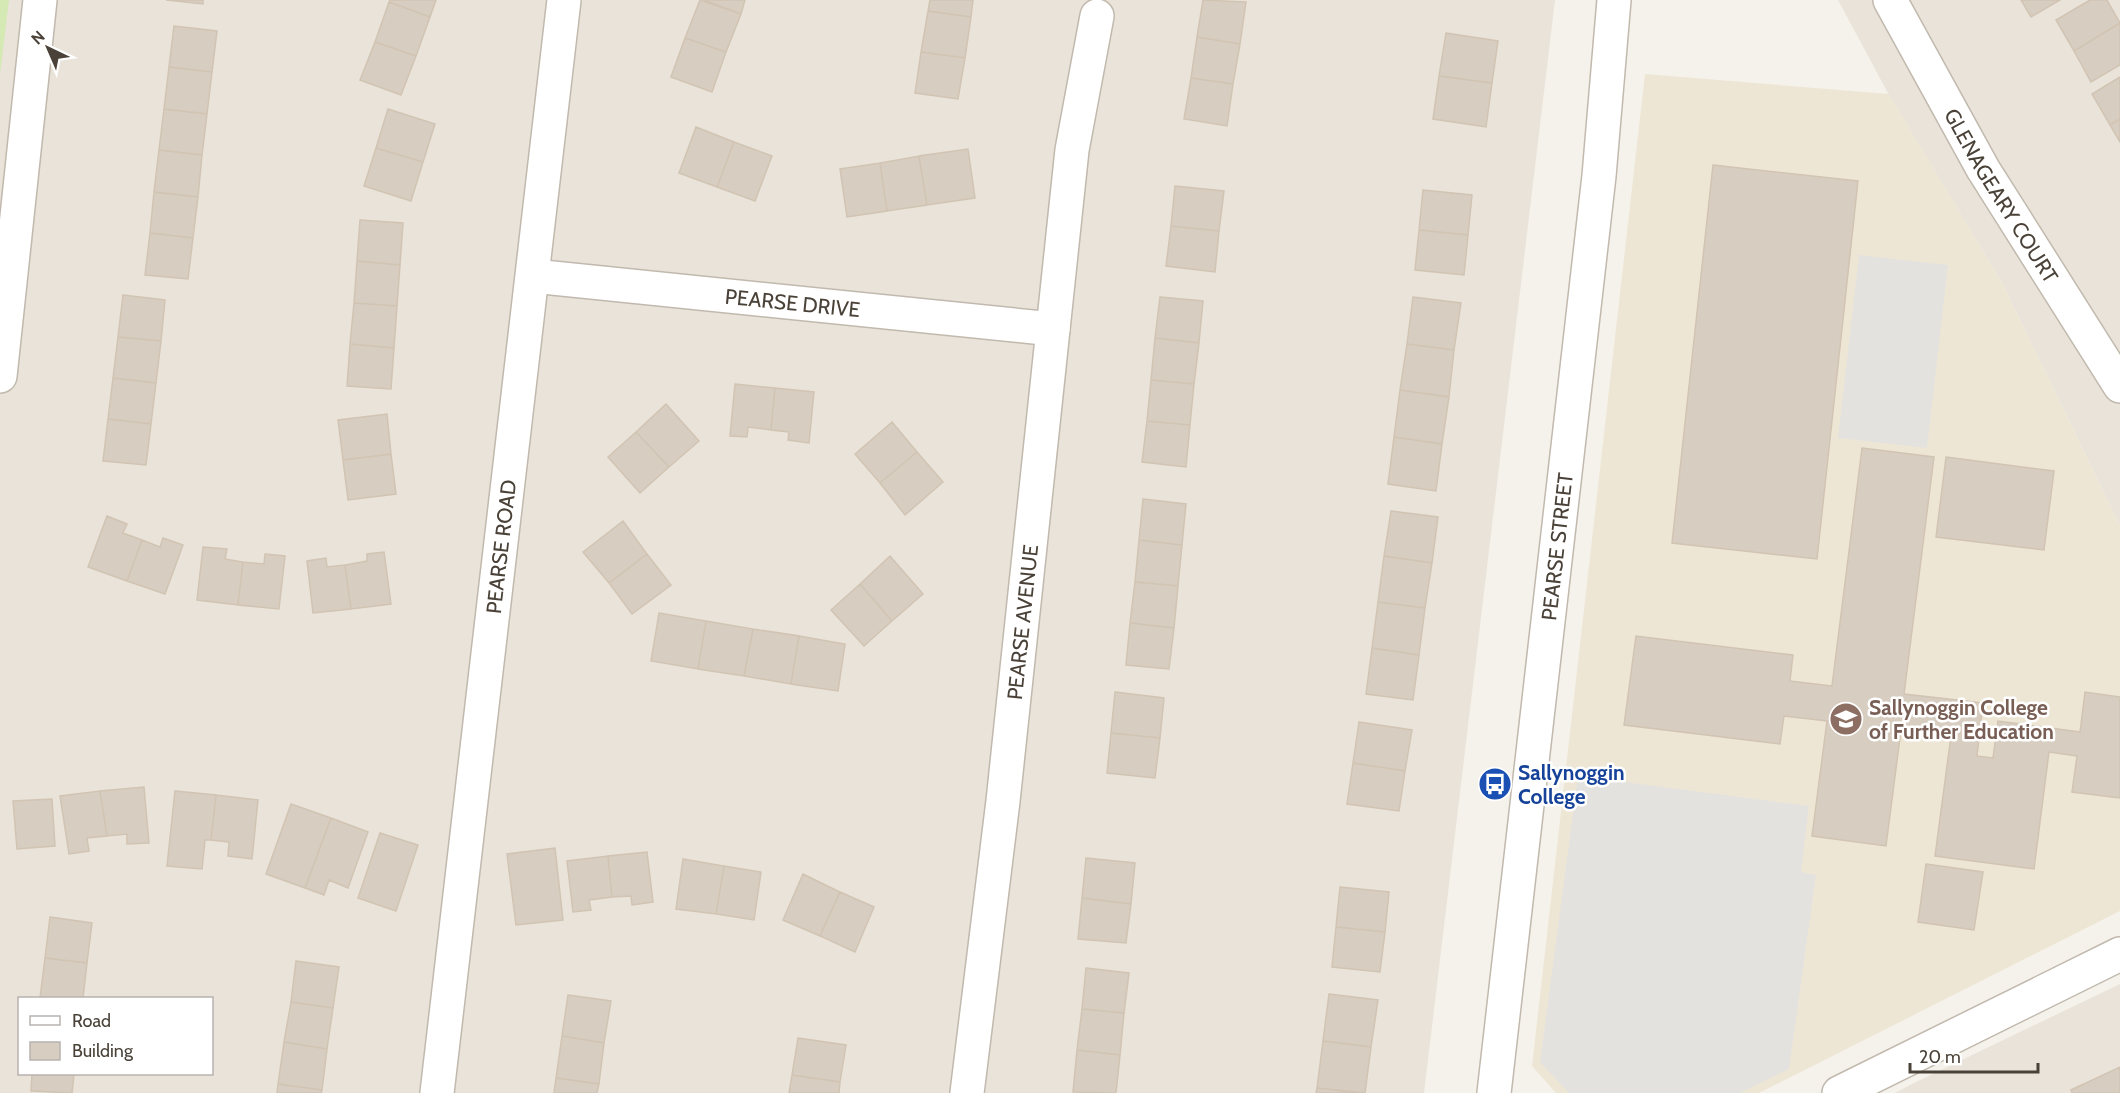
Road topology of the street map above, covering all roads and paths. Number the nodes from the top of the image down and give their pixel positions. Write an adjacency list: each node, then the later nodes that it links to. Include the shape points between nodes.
1 (40, 0): 8 (street)
2 (564, 0): 6 (street, PEARSE ROAD)
3 (1614, 0): 13 (street, PEARSE STREET, via 1599,176)
4 (1890, 0): 9 (street, GLENAGEARY COURT, via 1983,169)
5 (1097, 16): 7 (street, PEARSE AVENUE, via 1072,150)
6 (533, 276): 7 (street, PEARSE DRIVE); 11 (street, PEARSE ROAD)
7 (1053, 329): 12 (street, PEARSE AVENUE)
8 (0, 376)
9 (2120, 386)
10 (2120, 954): 14 (street)
11 (437, 1093)
12 (967, 1093)
13 (1494, 1093)
14 (1842, 1093)

